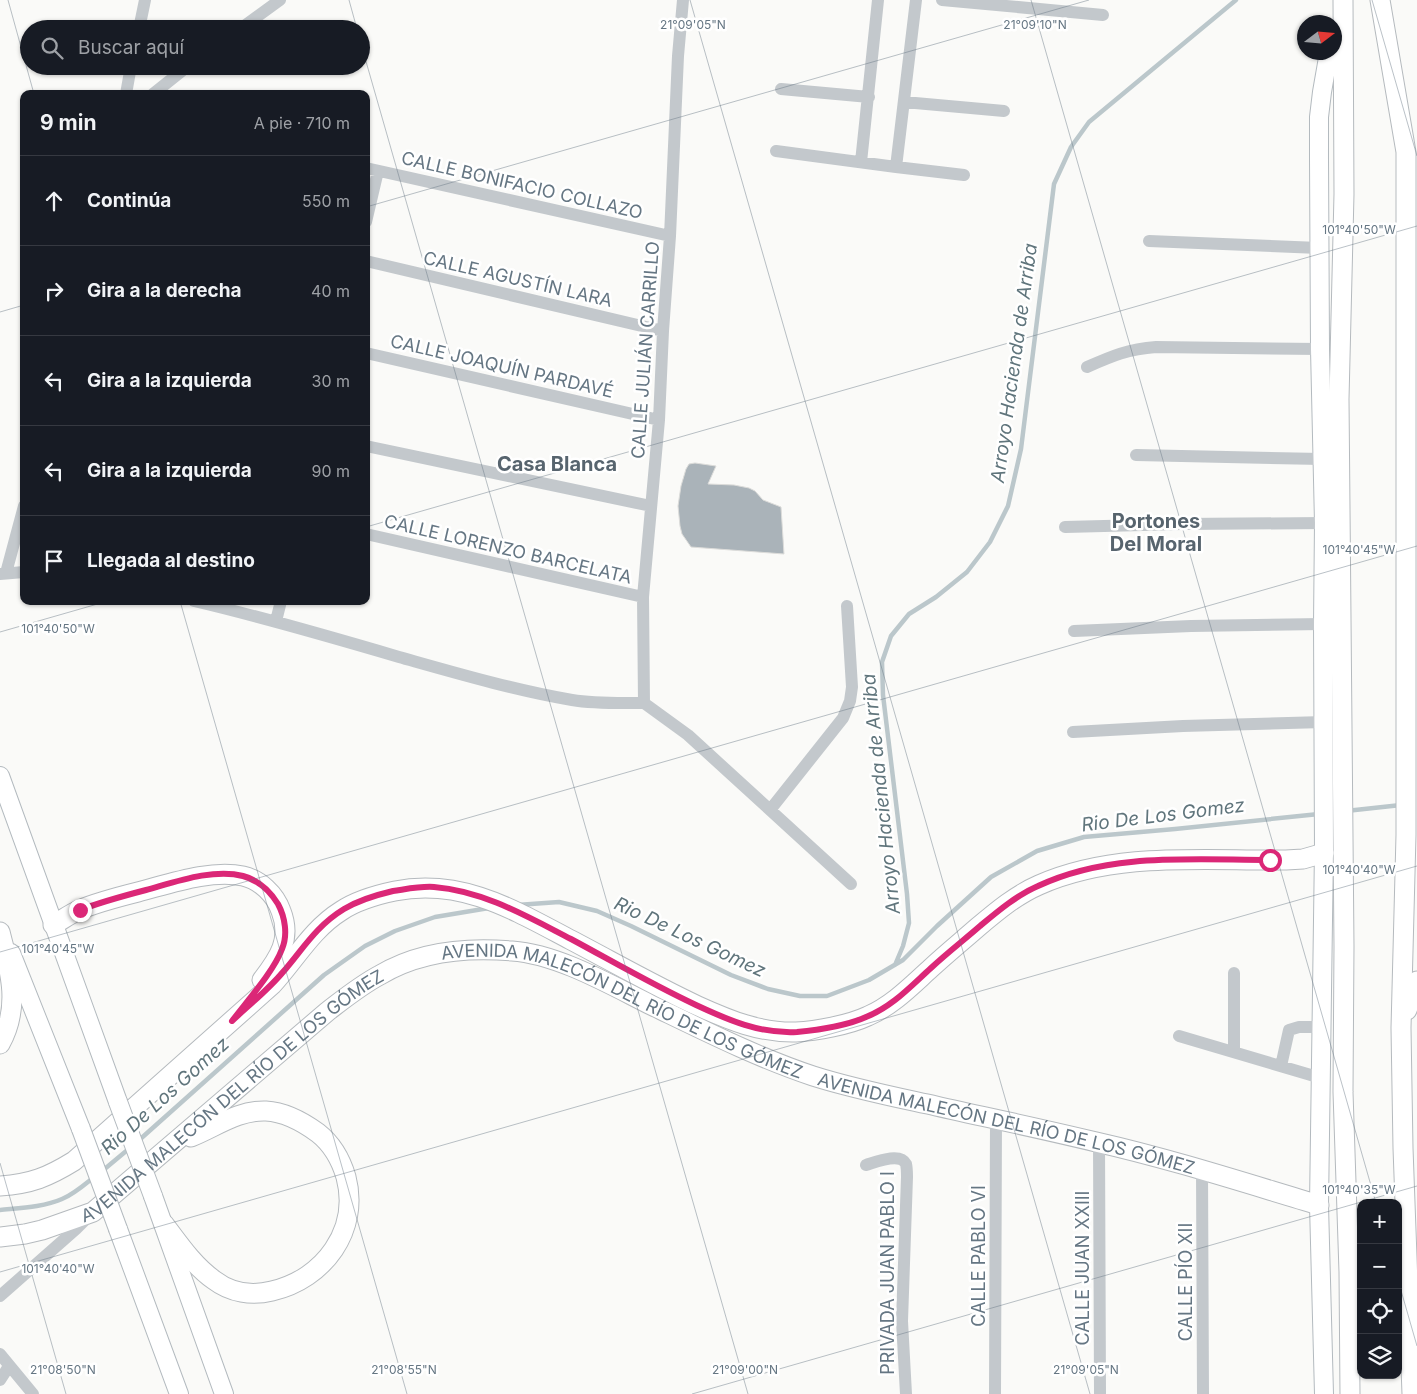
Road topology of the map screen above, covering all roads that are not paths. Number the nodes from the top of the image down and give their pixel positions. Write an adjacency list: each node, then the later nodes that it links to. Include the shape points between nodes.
1 (145, 0): 11 (street)
2 (280, 0): 12 (street)
3 (683, 0): 29 (street, CALLE JULIÁN CARRILLO)
4 (878, 0): 19 (street)
5 (916, 0): 20 (street)
6 (942, 0): 10 (street)
7 (1342, 0): 9 (street); 60 (main road, via 1344,194)
8 (1380, 0): 28 (main road, via 1406,152)
9 (1338, 15)
10 (1103, 16)
11 (141, 20)
12 (252, 20)
13 (1328, 60): 32 (street, via 1319,117)
14 (129, 75): 17 (street)
15 (177, 75): 18 (street)
16 (781, 89): 19 (street)
17 (127, 90)
18 (158, 90)
19 (869, 97): 23 (street)
20 (904, 102): 21 (street); 24 (street)
21 (1004, 111)
22 (776, 151): 23 (street)
23 (861, 162): 24 (street)
24 (896, 168): 26 (street)
25 (372, 169): 27 (street); 29 (street, CALLE BONIFACIO COLLAZO)
26 (964, 175)
27 (370, 187)
28 (1407, 210): 31 (main road); 71 (main road, via 1406,835)
29 (670, 236): 34 (street, CALLE JULIÁN CARRILLO)
30 (1149, 240): 32 (street)
31 (1417, 242)
32 (1319, 248): 35 (street)
33 (370, 262): 34 (street, CALLE AGUSTÍN LARA)
34 (663, 331): 38 (street, CALLE JULIÁN CARRILLO)
35 (1320, 349): 37 (street, via 1138,348); 41 (street)
36 (370, 354): 38 (street, CALLE JOAQUÍN PARDAVÉ)
37 (1088, 367)
38 (659, 420): 42 (street, CALLE JULIÁN CARRILLO)
39 (370, 447): 42 (street)
40 (1136, 455): 41 (street)
41 (1322, 459): 44 (street)
42 (651, 506): 49 (street, CALLE JULIÁN CARRILLO)
43 (20, 519): 48 (street)
44 (1324, 523): 45 (street); 54 (street)
45 (1065, 527)
46 (370, 535): 49 (street, CALLE LORENZO BARCELATA)
47 (20, 572): 48 (street)
48 (3, 574)
49 (643, 597): 56 (street, CALLE JULIÁN CARRILLO)
50 (210, 605): 53 (street)
51 (280, 605): 53 (street)
52 (846, 606): 61 (street, via 852,687 850,701 843,718)
53 (276, 621): 56 (street, via 518,689 573,700)
54 (1323, 624): 55 (street); 57 (street)
55 (1074, 631)
56 (644, 703): 61 (street, via 688,735)
57 (1324, 722): 58 (street); 60 (street)
58 (1073, 732)
59 (0, 776): 64 (street)
60 (1333, 790): 62 (main road)
61 (770, 810): 63 (street)
62 (1330, 853): 69 (main road, AVENIDA MALECÓN DEL RÍO DE LOS GÓMEZ, via 1286,860 1130,862 1068,874 1010,901 884,1007 865,1018 830,1028 796,1032 750,1027 729,1020 510,908 475,894 434,887 394,891 363,900 324,923 272,985); 70 (street); 99 (main road, via 1344,946 1343,1092)
63 (851, 884)
64 (53, 925): 69 (main road, via 96,903 191,879 235,874 254,880 267,889 280,908 285,927 284,942 269,972); 85 (street, bridge)
65 (0, 927): 92 (street, bridge, via 81,1129)
66 (0, 932): 73 (main road, via 13,992 12,1008)
67 (1234, 973): 74 (street)
68 (1417, 981): 71 (main road)
69 (232, 1021): 82 (main road, AVENIDA MALECÓN DEL RÍO DE LOS GÓMEZ, via 74,1161 40,1180)
70 (1322, 1027): 75 (street, via 1289,1030); 76 (street)
71 (1401, 1028): 100 (main road)
72 (1179, 1036): 74 (street)
73 (0, 1044)
74 (1234, 1052): 75 (street)
75 (1281, 1066): 76 (street)
76 (1321, 1078): 83 (street)
77 (996, 1119): 78 (main road, AVENIDA MALECÓN DEL RÍO DE LOS GÓMEZ); 79 (main road, AVENIDA MALECÓN DEL RÍO DE LOS GÓMEZ, via 859,1090 813,1076 743,1049 591,974 551,959 516,951 484,949 446,951 412,960 365,984 328,1011); 95 (street, CALLE PABLO VI)
78 (1099, 1142): 81 (main road, AVENIDA MALECÓN DEL RÍO DE LOS GÓMEZ); 96 (street, CALLE JUAN XXIII)
79 (172, 1145): 84 (main road, AVENIDA MALECÓN DEL RÍO DE LOS GÓMEZ); 85 (main road, via 244,1114 266,1111 284,1114 305,1123 324,1138 336,1154 349,1190 349,1208 339,1241 319,1267 295,1284 263,1293 244,1293 214,1280 191,1259)
80 (866, 1165): 94 (street, PRIVADA JUAN PABLO I, via 896,1157 906,1167 902,1321)
81 (1202, 1170): 83 (main road, AVENIDA MALECÓN DEL RÍO DE LOS GÓMEZ); 97 (street, CALLE PÍO XII)
82 (0, 1186)
83 (1319, 1205): 98 (street)
84 (93, 1212): 86 (main road, AVENIDA MALECÓN DEL RÍO DE LOS GÓMEZ, via 42,1230); 87 (street)
85 (164, 1224): 93 (street)
86 (0, 1237)
87 (0, 1296)
88 (0, 1354): 89 (street)
89 (9, 1366): 90 (street); 91 (street)
90 (0, 1380)
91 (33, 1394)
92 (179, 1394)
93 (224, 1394)
94 (906, 1394)
95 (995, 1394)
96 (1100, 1394)
97 (1203, 1394)
98 (1324, 1394)
99 (1350, 1394)
100 (1412, 1394)

